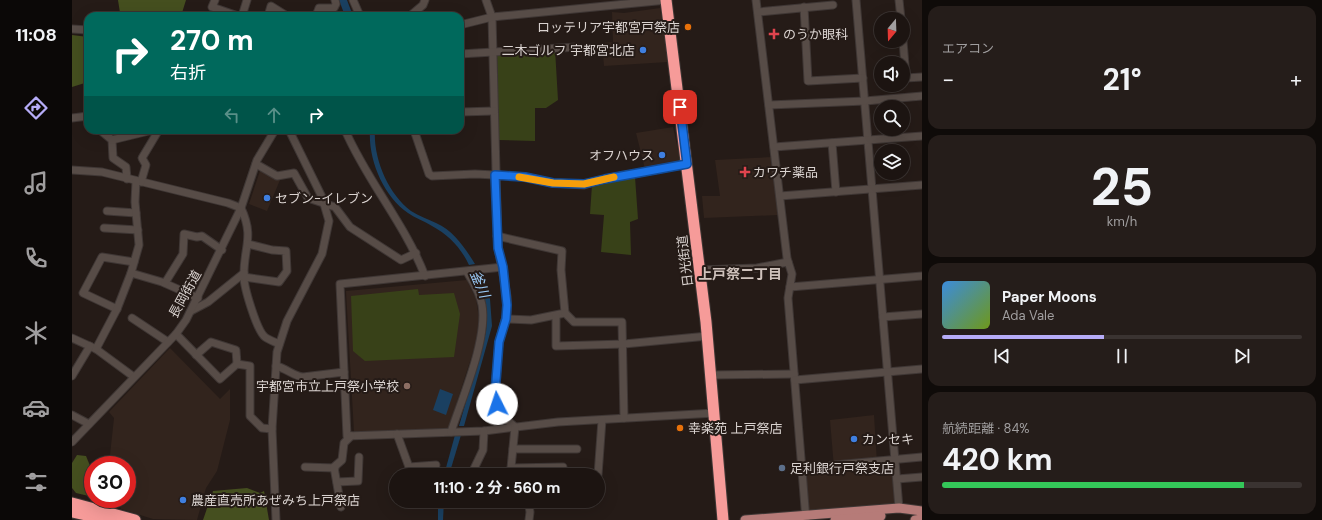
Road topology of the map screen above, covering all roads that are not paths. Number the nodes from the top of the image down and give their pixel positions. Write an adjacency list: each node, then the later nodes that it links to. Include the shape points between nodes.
1 (215, 0): 14 (street, via 212,7)
2 (247, 0): 15 (street)
3 (335, 0): 18 (street, via 334,8 319,8)
4 (353, 0): 19 (street)
5 (425, 0): 20 (street)
6 (486, 0): 23 (street)
7 (666, 0): 23 (street); 53 (highway, 日光街道)
8 (756, 0): 21 (street)
9 (856, 0): 32 (street)
10 (899, 0): 22 (street)
11 (818, 3): 12 (street); 13 (street)
12 (834, 5)
13 (804, 8): 21 (street); 32 (street, via 808,81)
14 (226, 12)
15 (243, 12)
16 (270, 12): 17 (street, via 272,6)
17 (281, 12)
18 (318, 12)
19 (358, 12)
20 (415, 12)
21 (758, 12): 35 (street)
22 (900, 12)
23 (492, 16): 24 (street); 29 (street)
24 (464, 24)
25 (72, 29): 26 (street)
26 (84, 30)
27 (577, 47): 29 (street)
28 (904, 48): 31 (street, via 906,78)
29 (493, 51): 30 (street); 36 (street)
30 (464, 54)
31 (922, 77)
32 (863, 78): 34 (street)
33 (922, 96): 34 (street)
34 (864, 101): 35 (street); 49 (street)
35 (769, 105): 51 (street)
36 (494, 111): 37 (street); 55 (street)
37 (464, 112)
38 (84, 116): 39 (street)
39 (72, 118)
40 (105, 134): 48 (street)
41 (137, 134): 48 (street)
42 (156, 134): 57 (street, via 142,158 146,165)
43 (273, 134): 52 (street, 長岡街道)
44 (291, 134): 62 (street)
45 (347, 134): 71 (street, via 356,156)
46 (415, 134): 55 (street, via 429,174 432,176)
47 (922, 136): 49 (street)
48 (112, 140): 56 (street, via 113,158 126,168)
49 (868, 140): 50 (street); 59 (street)
50 (832, 143): 51 (street); 60 (street)
51 (774, 147): 61 (street)
52 (256, 164): 62 (street, via 277,176 294,173 308,198); 63 (street, 長岡街道)
53 (687, 164): 55 (street, via 584,184 553,183 525,177); 75 (highway, 日光街道)
54 (72, 170): 56 (street, via 102,172)
55 (495, 175): 68 (street)
56 (126, 179): 57 (street)
57 (139, 182): 63 (street); 65 (street)
58 (922, 185): 59 (street)
59 (872, 189): 60 (street); 81 (street)
60 (836, 192): 61 (street)
61 (780, 196): 73 (street)
62 (325, 203): 71 (street, via 335,207 350,227 401,260); 97 (street, via 329,221 322,254 287,321)
63 (241, 208): 69 (street, via 248,225); 70 (street, 長岡街道)
64 (107, 211): 65 (street)
65 (136, 213): 67 (street)
66 (104, 228): 67 (street)
67 (138, 230): 72 (street, via 139,245)
68 (497, 236): 74 (street); 87 (street, via 562,250)
69 (248, 244): 78 (street); 78 (street, via 286,251 287,271 279,282)
70 (222, 250): 82 (street, via 202,236 184,234 183,254); 84 (street, 長岡街道)
71 (416, 254): 79 (street)
72 (134, 262): 77 (street); 85 (street, via 102,257 83,293)
73 (788, 262): 75 (street, via 757,268); 83 (street, via 792,274)
74 (503, 267): 76 (street); 92 (street, via 507,296)
75 (700, 270): 94 (highway, 日光街道)
76 (467, 272): 79 (street); 118 (street, via 478,290 482,304 483,330)
77 (131, 273): 82 (street); 85 (street)
78 (244, 275): 86 (street, via 208,302); 97 (street, via 252,310 264,336)
79 (425, 276): 104 (street, via 340,284)
80 (922, 276): 81 (street)
81 (879, 280): 83 (street); 90 (street)
82 (164, 284): 84 (street)
83 (790, 287): 109 (street, via 788,298)
84 (198, 298): 86 (street, 長岡街道)
85 (117, 310): 99 (street)
86 (191, 311): 93 (street, 長岡街道)
87 (564, 313): 89 (street); 98 (street, via 574,322 622,322)
88 (922, 314): 90 (street)
89 (556, 316): 92 (street, via 531,320); 98 (street, via 556,346)
90 (883, 317): 105 (street)
91 (132, 318): 96 (street)
92 (506, 319): 115 (street, via 499,342 495,393 497,404)
93 (176, 334): 96 (street, 長岡街道); 100 (street)
94 (708, 336): 98 (street); 106 (highway, 日光街道)
95 (72, 338): 99 (street)
96 (168, 342): 108 (street, 長岡街道)
97 (279, 344): 102 (street)
98 (624, 344): 112 (street)
99 (93, 347): 107 (street); 108 (street)
100 (196, 355): 101 (street, via 220,379); 101 (street, via 211,342 236,350)
101 (237, 364): 116 (street, via 250,366 250,416 262,428)
102 (276, 366): 104 (street, via 303,377); 116 (street)
103 (922, 369): 105 (street)
104 (344, 372): 120 (street, via 347,436)
105 (888, 372): 109 (street); 126 (street)
106 (711, 375): 109 (street); 110 (highway, 日光街道)
107 (72, 376)
108 (134, 377): 114 (street, 長岡街道)
109 (794, 377): 136 (street)
110 (715, 413): 112 (street); 154 (highway, 日光街道)
111 (72, 415): 114 (street)
112 (624, 418): 113 (street)
113 (602, 420): 115 (street); 135 (street)
114 (89, 424): 121 (street, 長岡街道)
115 (515, 427): 117 (street); 122 (street)
116 (272, 429): 152 (street)
117 (484, 431): 118 (street); 132 (street, via 483,450)
118 (451, 432): 119 (street)
119 (397, 434): 120 (street); 130 (street)
120 (351, 436): 129 (street, via 344,443 342,460)
121 (72, 442)
122 (513, 449): 123 (street); 133 (street)
123 (577, 449)
124 (359, 457): 139 (street, via 358,481)
125 (922, 457): 126 (street)
126 (895, 459): 136 (street); 138 (street)
127 (436, 465): 131 (street)
128 (305, 467): 129 (street)
129 (335, 468): 139 (street)
130 (407, 468)
131 (422, 468)
132 (474, 468)
133 (510, 468): 134 (street)
134 (563, 468)
135 (599, 468)
136 (802, 468): 147 (street)
137 (922, 477): 138 (street)
138 (897, 479): 143 (street)
139 (337, 482): 141 (street)
140 (72, 503): 151 (highway)
141 (341, 507)
142 (529, 508): 153 (street)
143 (899, 508): 144 (main road); 147 (main road)
144 (922, 511): 156 (main road)
145 (72, 512): 150 (highway)
146 (72, 518): 149 (highway)
147 (806, 518): 155 (main road)
148 (922, 519): 157 (main road)
149 (84, 520)
150 (110, 520)
151 (135, 520)
152 (276, 520)
153 (529, 520)
154 (723, 520)
155 (744, 520)
156 (834, 520)
157 (914, 520)

